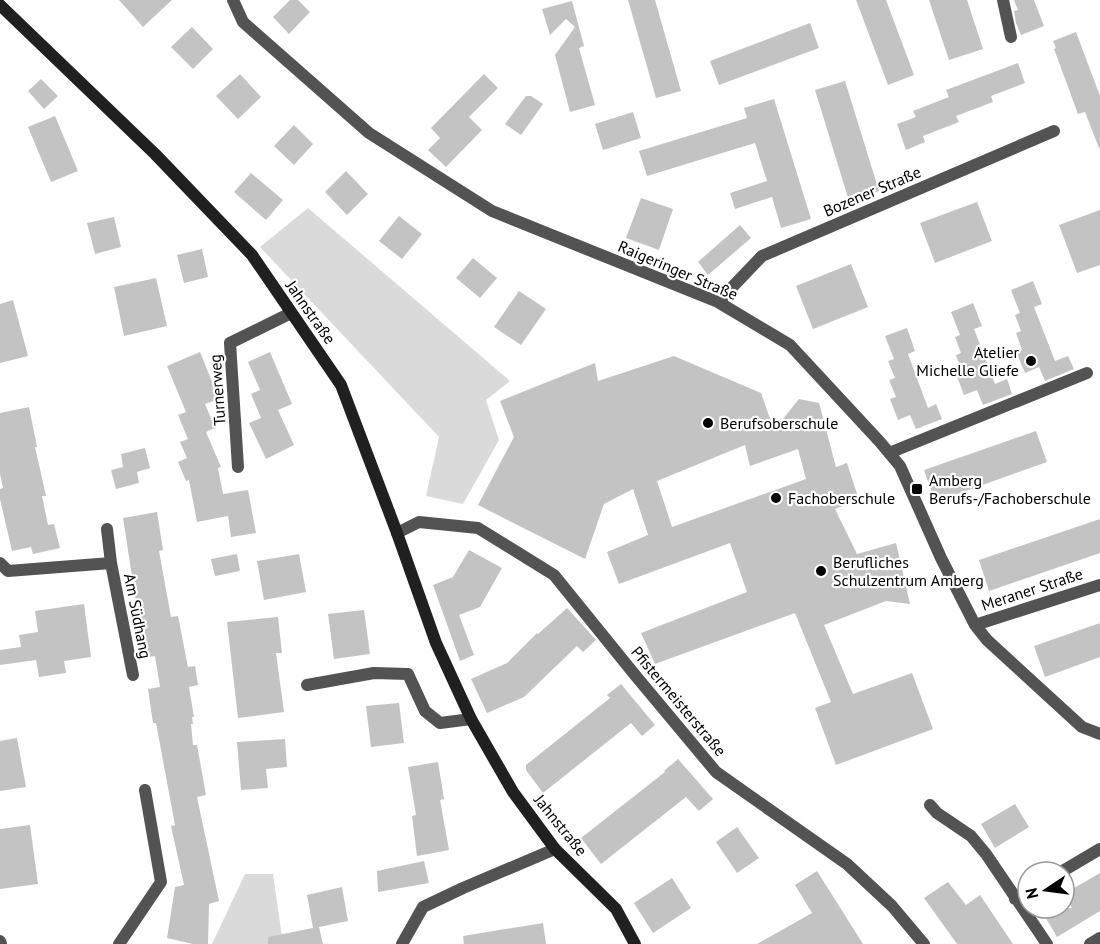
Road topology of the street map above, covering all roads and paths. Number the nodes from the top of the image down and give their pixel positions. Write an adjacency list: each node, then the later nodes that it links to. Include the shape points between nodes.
1 (233, 0): 6 (street, Raigeringer Straße, via 243,22 369,133 492,211)
2 (1003, 0): 4 (street)
3 (0, 5): 7 (street, Jahnstraße, via 155,154 252,255)
4 (1011, 37)
5 (1054, 131): 6 (street, Bozener Straße, via 762,256)
6 (718, 302): 9 (street, Raigeringer Straße, via 790,345)
7 (291, 313): 10 (street, Turnerweg, via 230,343); 12 (street, Jahnstraße, via 341,385)
8 (1087, 373): 9 (street)
9 (889, 453): 16 (street, Raigeringer Straße, via 900,466)
10 (238, 467)
11 (107, 529): 14 (street, Am Südhang)
12 (397, 532): 19 (street, Jahnstraße, via 436,643); 31 (street, Pfistermeisterstraße, via 419,522 478,528 554,575 716,772 847,864 892,906)
13 (0, 563): 14 (street, Am Südhang, via 8,571)
14 (111, 563): 17 (street, Am Südhang)
15 (1100, 585): 16 (street, Meraner Straße)
16 (975, 625): 20 (street, Raigeringer Straße, via 1082,727)
17 (133, 675)
18 (307, 685): 19 (street, via 374,673 408,674 425,711 440,723)
19 (471, 719): 23 (street, Jahnstraße, via 513,792)
20 (1100, 734)
21 (145, 790): 28 (street, via 161,882)
22 (930, 805): 26 (street, via 971,836)
23 (555, 849): 29 (street, via 423,907); 30 (street, Jahnstraße, via 616,909)
24 (1100, 849): 25 (street)
25 (1076, 863)
26 (1015, 898): 32 (street)
27 (1100, 938): 33 (street)
28 (119, 944)
29 (402, 944)
30 (635, 944)
31 (924, 944)
32 (1047, 944)
33 (1090, 944)

